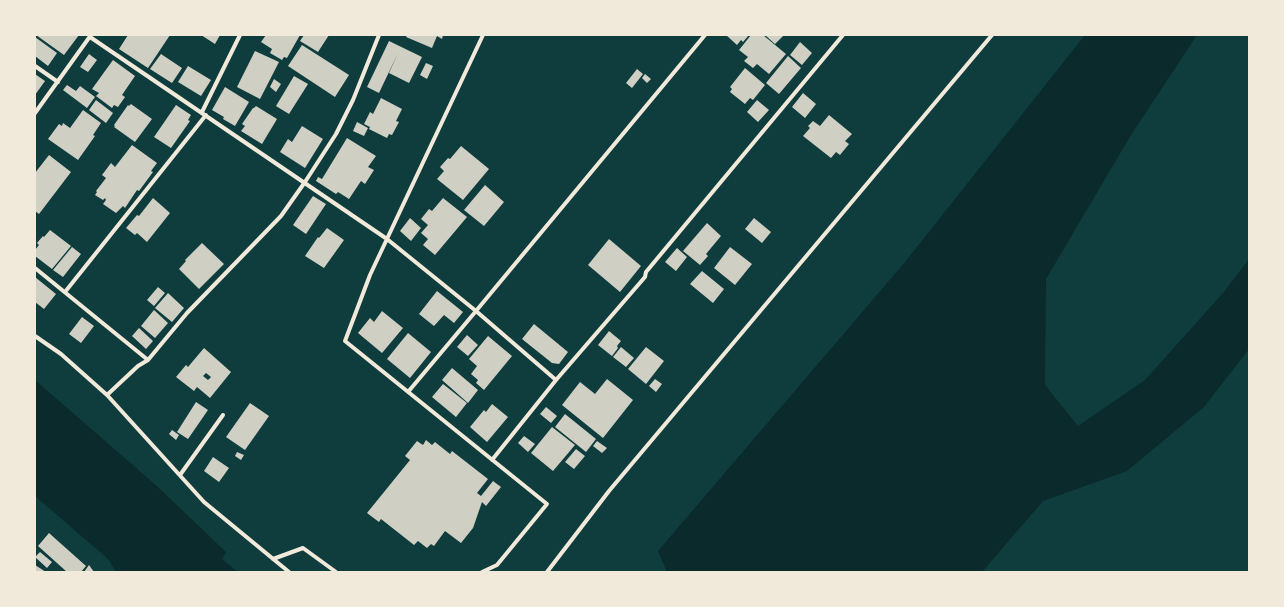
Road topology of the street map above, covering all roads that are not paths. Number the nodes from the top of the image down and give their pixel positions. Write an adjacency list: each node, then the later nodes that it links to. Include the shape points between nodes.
1 (240, 35): 11 (street)
2 (379, 35): 12 (street, via 340,127)
3 (482, 35): 13 (street)
4 (705, 35): 16 (street)
5 (843, 35): 19 (street, via 646,272 645,277)
6 (992, 35): 29 (street, via 609,491)
7 (91, 36): 9 (street); 11 (street)
8 (35, 66): 9 (street)
9 (58, 82): 10 (street)
10 (35, 113)
11 (204, 113): 12 (street); 15 (street)
12 (305, 182): 13 (street); 18 (street, via 281,216 187,314)
13 (387, 239): 16 (street); 20 (street, via 370,275 345,341)
14 (35, 268): 15 (street)
15 (65, 292): 18 (street)
16 (476, 311): 19 (street); 20 (street)
17 (35, 336): 21 (street, via 61,354)
18 (148, 360): 21 (street)
19 (556, 380): 23 (street)
20 (408, 392): 23 (street)
21 (107, 395): 24 (street)
22 (223, 415): 24 (street)
23 (492, 460): 28 (street, via 547,504 497,565)
24 (180, 474): 25 (street, via 204,502)
25 (273, 559): 26 (street); 27 (street, via 303,548)
26 (289, 572)
27 (336, 572)
28 (482, 572)
29 (547, 572)

